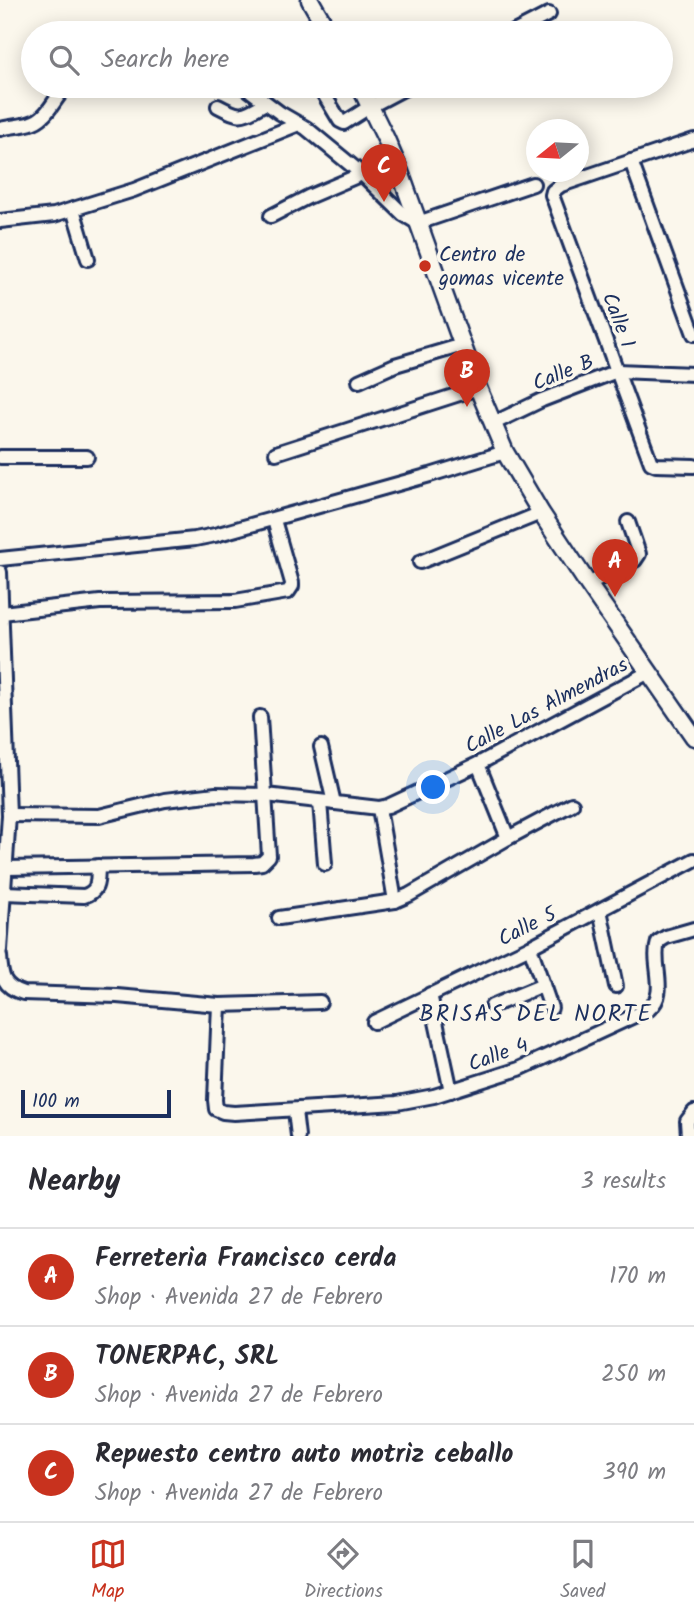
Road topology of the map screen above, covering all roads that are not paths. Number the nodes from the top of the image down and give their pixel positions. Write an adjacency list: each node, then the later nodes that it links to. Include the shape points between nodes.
1 (310, 0): 3 (main road)
2 (549, 14): 4 (street)
3 (322, 21)
4 (535, 21)
5 (57, 98): 14 (street, via 39,120)
6 (260, 98): 10 (street)
7 (326, 98): 12 (street, via 344,122)
8 (367, 98): 12 (main road)
9 (386, 98): 12 (street)
10 (267, 103): 11 (street, via 242,115); 13 (street)
11 (218, 106)
12 (371, 106): 17 (main road)
13 (299, 124): 18 (street); 20 (street)
14 (0, 129)
15 (694, 140): 16 (street)
16 (631, 161): 25 (street); 27 (street, Calle 1, via 553,191)
17 (400, 172): 18 (street, via 384,179); 23 (main road)
18 (366, 177): 21 (street, via 308,197); 23 (street)
19 (533, 184): 23 (street)
20 (74, 209): 22 (street); 24 (street)
21 (271, 216)
22 (0, 221)
23 (418, 223): 26 (main road)
24 (88, 259)
25 (694, 334)
26 (463, 345): 29 (street); 30 (main road)
27 (617, 371): 28 (street, Calle B); 31 (street, Calle B); 36 (street, Calle 1, via 651,463)
28 (694, 374)
29 (359, 380)
30 (478, 388): 31 (main road); 33 (street)
31 (492, 424): 32 (main road)
32 (505, 452): 37 (main road); 38 (street)
33 (276, 453)
34 (0, 457): 35 (street)
35 (87, 457)
36 (694, 466)
37 (541, 513): 41 (street); 43 (main road)
38 (274, 520): 40 (street, via 195,539); 44 (street, via 292,583 288,592 235,601 100,602)
39 (628, 522): 43 (street, via 639,554)
40 (0, 559)
41 (420, 562)
42 (0, 572): 44 (street)
43 (588, 584): 45 (main road)
44 (2, 613): 55 (street)
45 (649, 672): 47 (main road); 49 (street, Calle Las Almendras)
46 (260, 717): 50 (street)
47 (694, 737)
48 (321, 747): 52 (street)
49 (478, 764): 54 (street, Calle Las Almendras); 56 (street)
50 (266, 795): 51 (street, Calle Las Almendras); 55 (street, Calle Las Almendras, via 165,800 99,816); 59 (street, via 269,856 262,863)
51 (320, 802): 52 (street, Calle Las Almendras); 58 (street)
52 (334, 803): 54 (street, Calle Las Almendras)
53 (572, 804): 56 (street)
54 (379, 808): 62 (street)
55 (9, 814): 60 (street)
56 (508, 838): 62 (street)
57 (694, 859): 63 (street, Calle 5)
58 (325, 864)
59 (98, 866): 60 (street); 61 (street, via 91,894)
60 (4, 875): 61 (street)
61 (4, 893): 67 (street)
62 (395, 901): 64 (street)
63 (600, 910): 66 (street, Calle 5); 70 (street)
64 (279, 918)
65 (694, 929): 77 (street, Calle 4, via 658,942 659,993 649,1009 519,1069)
66 (530, 947): 69 (street); 71 (street, Calle 5)
67 (0, 950)
68 (0, 956): 73 (street, via 7,992)
69 (543, 985): 74 (street); 75 (street)
70 (616, 986)
71 (430, 994): 76 (street, Calle 5); 77 (street)
72 (320, 1002): 73 (street)
73 (219, 1005): 78 (street, via 216,1109 234,1113)
74 (492, 1006)
75 (551, 1008)
76 (374, 1022)
77 (451, 1091): 78 (street, via 397,1103)
78 (295, 1111): 81 (street)
79 (694, 1112): 80 (street, via 687,1121)
80 (690, 1134)
81 (298, 1136)

